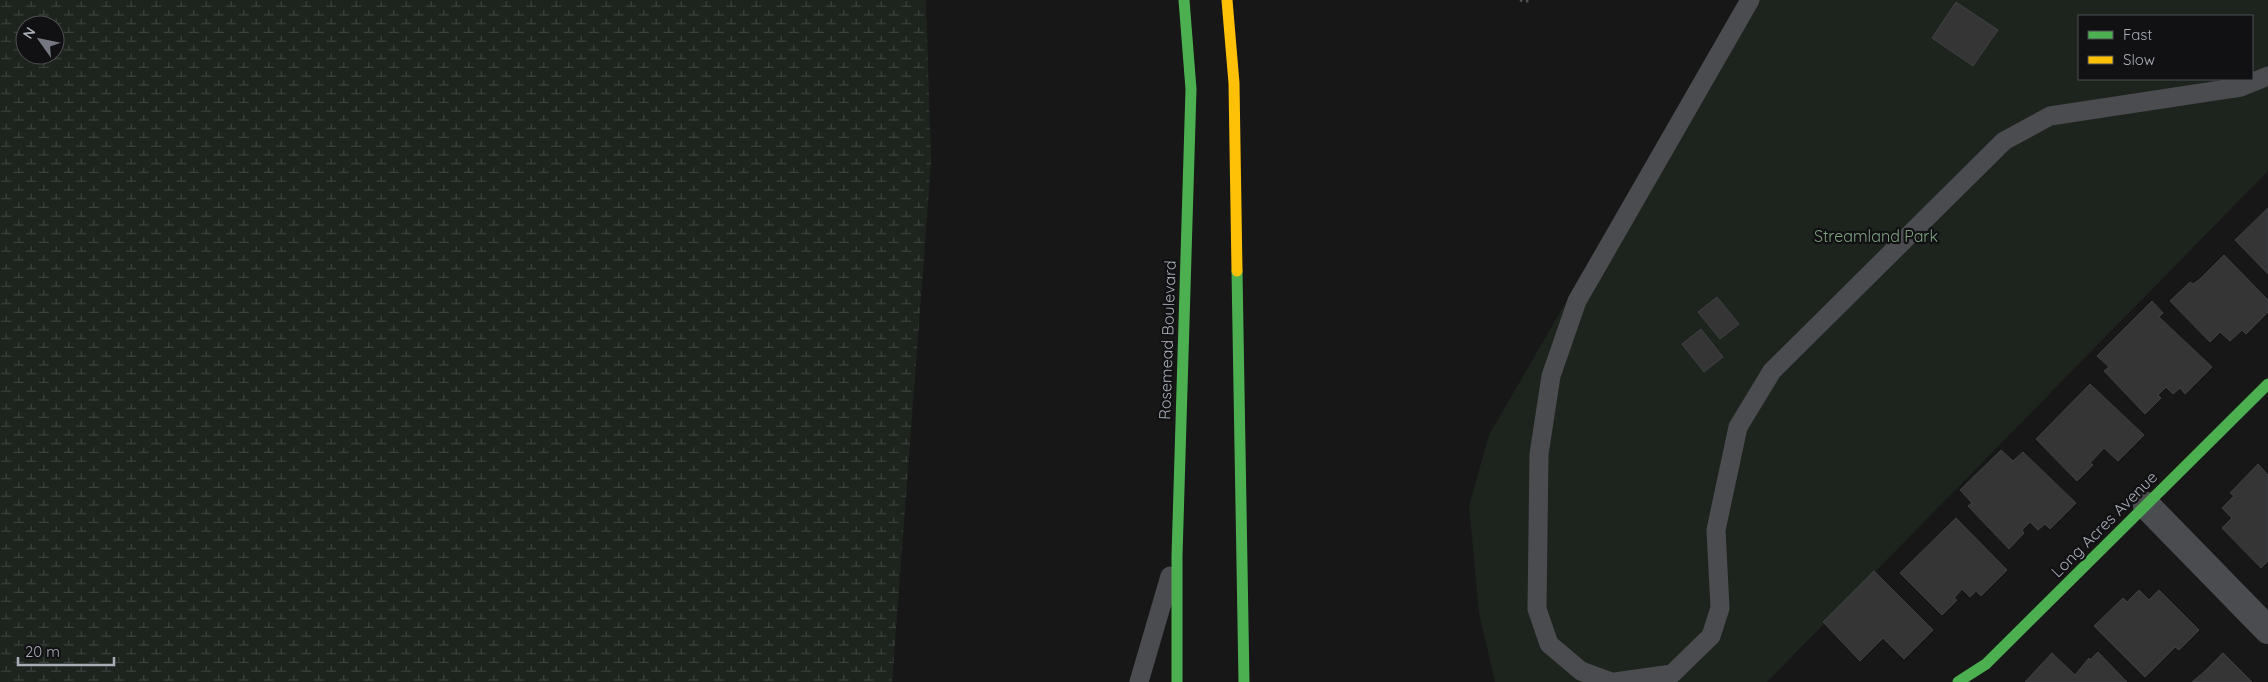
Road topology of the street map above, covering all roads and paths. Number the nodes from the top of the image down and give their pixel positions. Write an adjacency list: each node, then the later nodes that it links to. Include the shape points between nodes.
1 (1184, 0): 9 (main road, Rosemead Boulevard, via 1191,89)
2 (1227, 0): 13 (main road, via 1234,93)
3 (1520, 0): 4 (path)
4 (1530, 0)
5 (1750, 0): 14 (lane, via 1577,301 1551,376 1539,454 1537,609 1548,644 1581,671)
6 (2268, 76): 15 (lane, via 2241,87 2050,116 2004,141 1772,371 1738,427 1716,530 1720,608 1711,636 1672,674)
7 (2268, 384): 8 (main road, Long Acres Avenue)
8 (2147, 506): 10 (street); 16 (main road, Long Acres Avenue, via 1986,664)
9 (1176, 556): 11 (lane); 12 (main road, Rosemead Boulevard)
10 (2268, 630)
11 (1139, 682)
12 (1177, 682)
13 (1244, 682)
14 (1611, 682)
15 (1615, 682)
16 (1958, 682)

